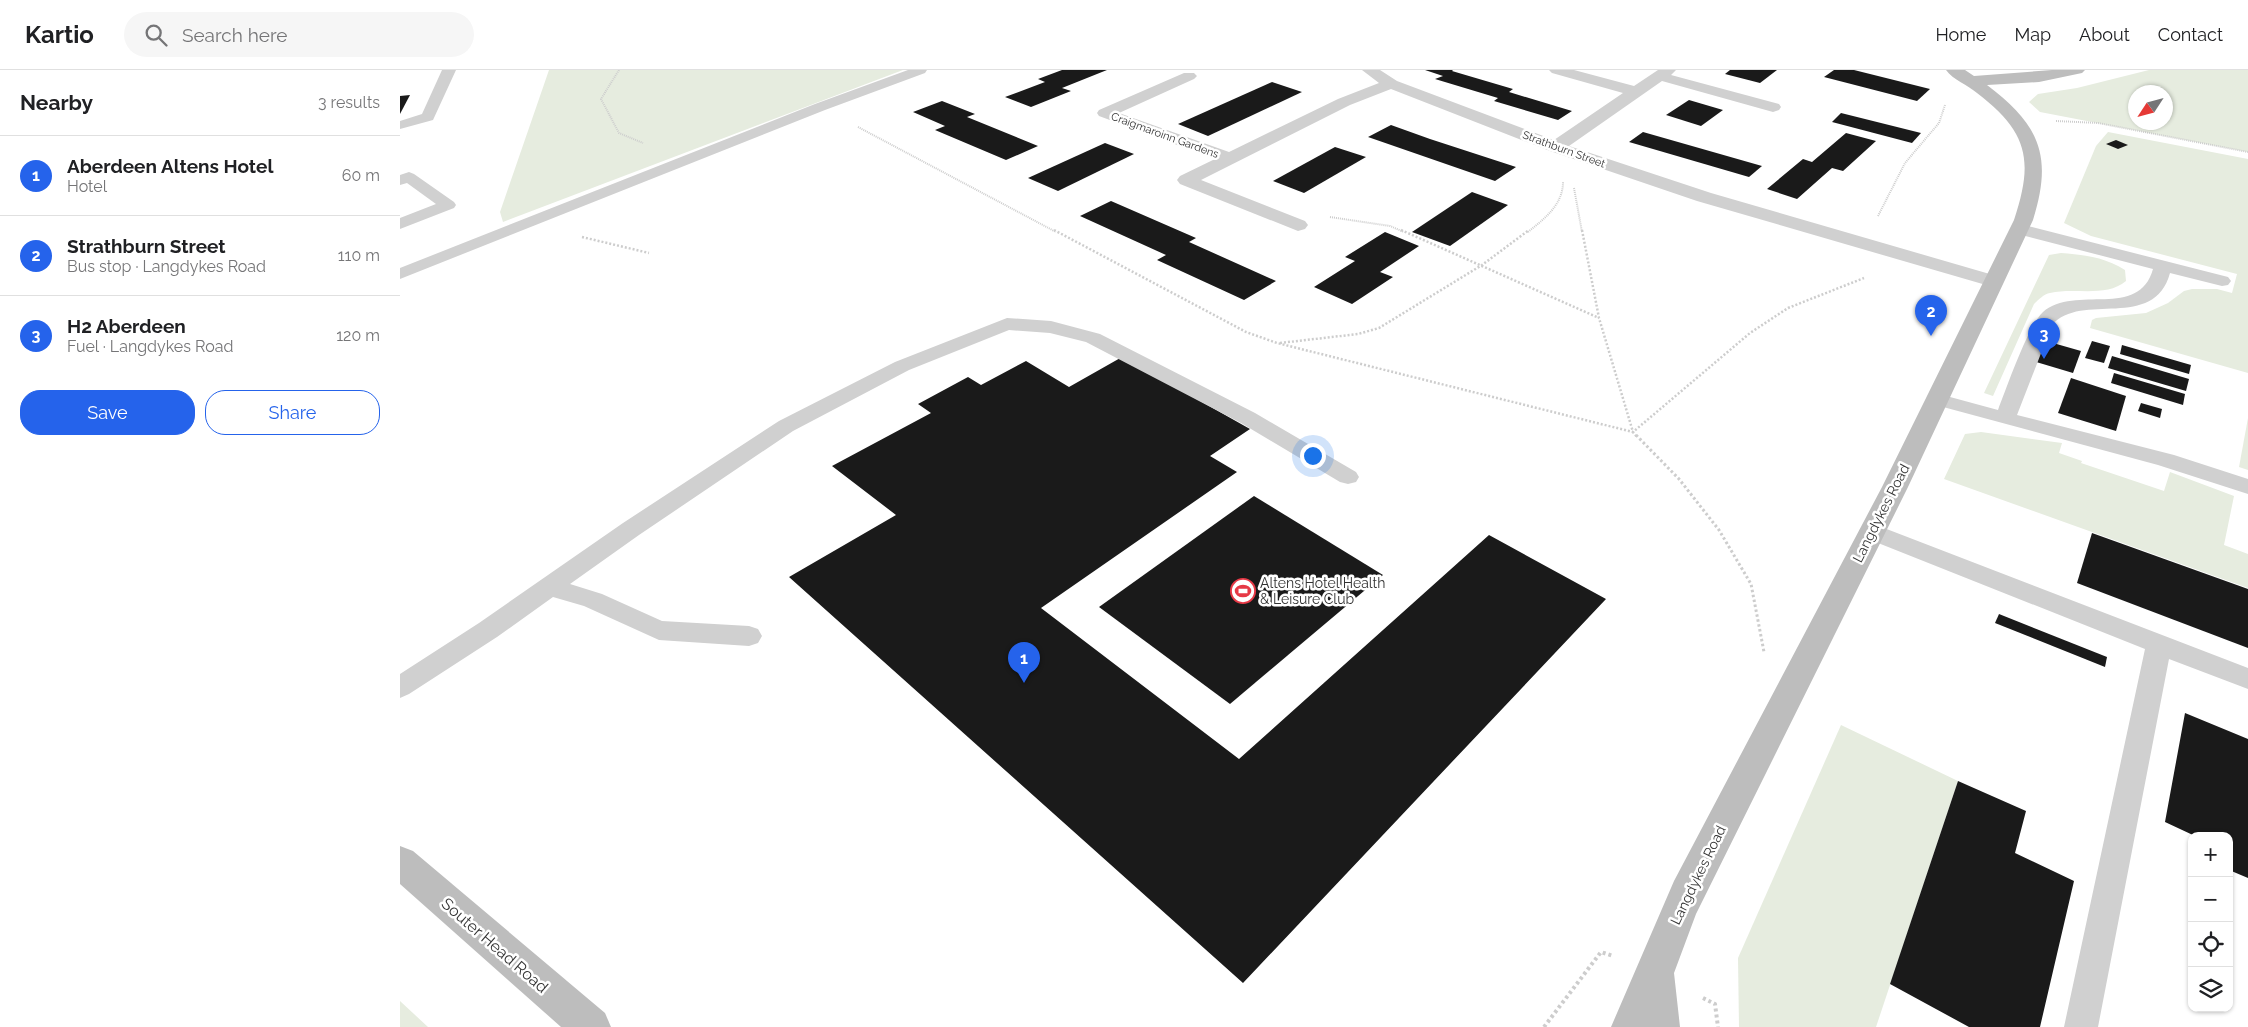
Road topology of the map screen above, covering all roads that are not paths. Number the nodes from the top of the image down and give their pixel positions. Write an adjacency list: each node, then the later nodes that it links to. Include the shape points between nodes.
1 (449, 70): 13 (lane, via 428,117)
2 (920, 70): 21 (lane)
3 (1370, 70): 10 (street, Strathburn Street)
4 (1557, 70): 11 (street)
5 (1954, 70): 9 (street, Langdykes Road)
6 (2077, 70): 9 (street, via 2039,77)
7 (1664, 73): 11 (street); 12 (street)
8 (1190, 76): 15 (street, Craigmaroinn Gardens, via 1105,113)
9 (1972, 81): 19 (street, Langdykes Road, via 2014,119 2031,148 2034,164 2032,189)
10 (1391, 84): 14 (street, Strathburn Street); 15 (street, Craigmaroinn Gardens, via 1344,102)
11 (1636, 92): 14 (street)
12 (1773, 106)
13 (400, 125)
14 (1556, 147): 22 (street, Strathburn Street, via 1704,197)
15 (1228, 158): 18 (street, Craigmaroinn Gardens, via 1186,180)
16 (400, 180): 17 (lane, via 408,177 448,205)
17 (400, 224)
18 (1298, 226)
19 (2020, 229): 20 (lane); 22 (street, Langdykes Road)
20 (2164, 266): 23 (lane); 25 (lane, via 2156,285 2135,300 2081,305 2052,314 2043,324)
21 (400, 274)
22 (1993, 281): 24 (street, Langdykes Road)
23 (2222, 281)
24 (1939, 400): 25 (lane); 28 (street, Langdykes Road)
25 (2005, 418): 27 (lane, via 2166,460)
26 (1348, 477): 29 (lane, via 1248,418 1093,338 1051,327 1007,324 902,366 786,426)
27 (2248, 486)
28 (1871, 532): 31 (lane); 35 (street, Langdykes Road, via 1682,906)
29 (549, 587): 30 (lane, via 593,600 659,630); 33 (lane)
30 (749, 636)
31 (2159, 644): 32 (lane); 39 (lane)
32 (2248, 679)
33 (400, 687)
34 (400, 862): 36 (street, Souter Head Road)
35 (1655, 972): 37 (street, Langdykes Road); 38 (street, Langdykes Road)
36 (591, 1027)
37 (1631, 1027)
38 (1660, 1027)
39 (2081, 1027)

